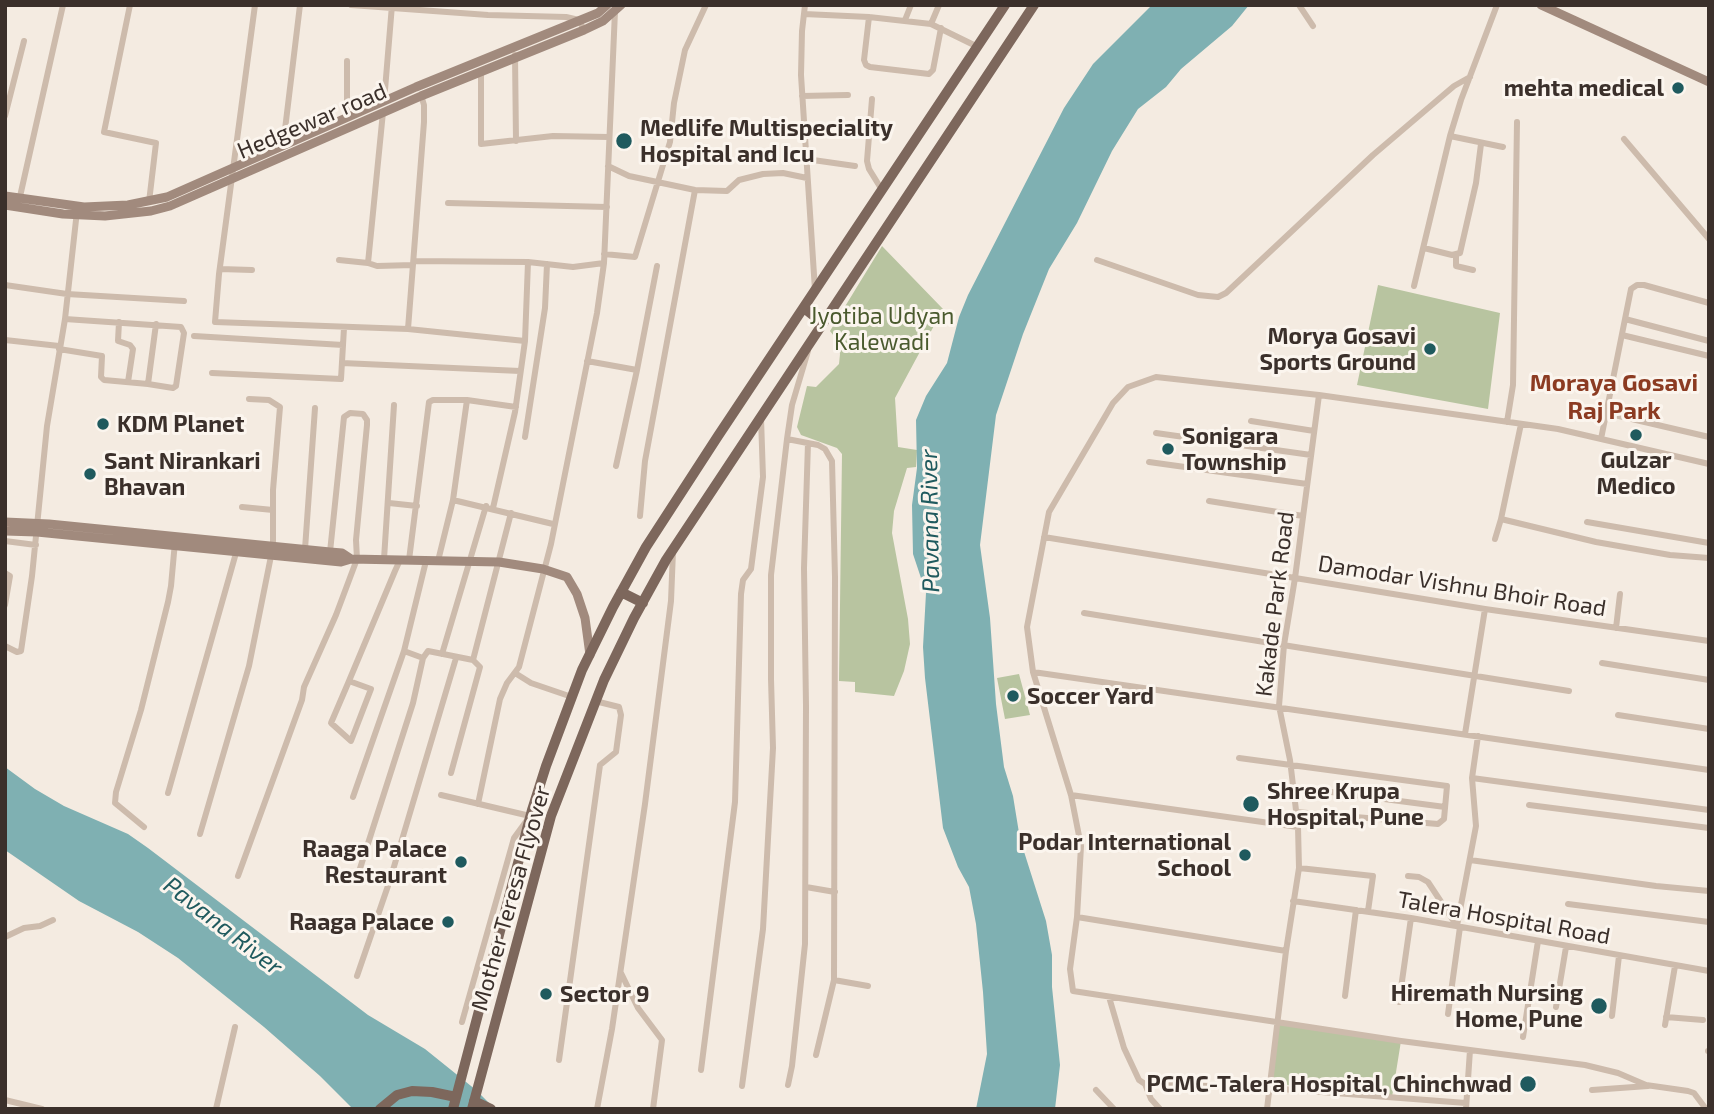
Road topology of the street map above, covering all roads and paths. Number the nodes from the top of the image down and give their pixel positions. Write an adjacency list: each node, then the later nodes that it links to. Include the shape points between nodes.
1 (63, 5): 67 (street)
2 (130, 5): 66 (street, via 104,132 156,144)
3 (255, 5): 60 (street)
4 (300, 5): 55 (street)
5 (351, 5): 19 (street)
6 (502, 5): 25 (street)
7 (706, 5): 62 (street, via 685,50)
8 (805, 5): 23 (street)
9 (819, 5): 24 (street)
10 (853, 5): 26 (street)
11 (860, 5): 26 (street)
12 (911, 5): 29 (street)
13 (939, 5): 30 (street)
14 (1005, 5): 35 (main road, Mother Teresa Flyover)
15 (1034, 5): 97 (main road, Mother Teresa Flyover)
16 (1299, 5): 31 (street)
17 (1497, 5): 39 (street)
18 (1541, 5): 40 (main road)
19 (392, 6): 21 (street); 45 (street)
20 (614, 7): 28 (main road, Hedgewar road); 33 (main road, Hedgewar road); 51 (street)
21 (440, 8): 22 (street)
22 (449, 9): 25 (street)
23 (804, 14): 24 (street); 43 (street)
24 (818, 14): 26 (street)
25 (502, 15): 28 (street)
26 (854, 16): 27 (street)
27 (869, 17): 29 (street); 32 (street, via 864,60 870,67 929,74)
28 (579, 20): 33 (street); 36 (main road, Hedgewar road)
29 (905, 20): 30 (street)
30 (932, 24): 32 (street)
31 (1313, 26)
32 (941, 29): 35 (street)
33 (584, 30): 36 (main road, Hedgewar road)
34 (24, 41): 47 (street)
35 (978, 47): 64 (main road, Mother Teresa Flyover)
36 (515, 53): 38 (main road, Hedgewar road); 41 (main road, Hedgewar road); 53 (street)
37 (347, 61): 48 (street)
38 (481, 72): 41 (main road, Hedgewar road); 53 (street, via 481,144)
39 (1470, 77): 50 (street); 76 (street, via 1373,155 1218,297 1198,295)
40 (1709, 82)
41 (419, 91): 45 (main road, Hedgewar road); 46 (main road, Hedgewar road); 80 (street, via 424,122)
42 (848, 95): 43 (street)
43 (802, 96): 57 (street)
44 (873, 99): 64 (street, via 867,161)
45 (384, 102): 48 (main road, Hedgewar road)
46 (383, 112): 60 (main road, Hedgewar road); 79 (street)
47 (5, 116)
48 (347, 118): 55 (main road, Hedgewar road)
49 (1517, 122): 126 (street, via 1513,385)
50 (1450, 135): 54 (street); 73 (street)
51 (609, 137): 53 (street); 58 (street)
52 (1624, 139): 72 (street)
53 (516, 141)
54 (1481, 144): 56 (street); 75 (street, via 1476,183)
55 (283, 146): 60 (main road, Hedgewar road)
56 (1503, 147)
57 (806, 159): 59 (street); 61 (street)
58 (608, 166): 62 (street); 70 (street)
59 (855, 166)
60 (233, 173): 66 (main road, Hedgewar road); 71 (main road, Hedgewar road, via 151,211 105,216); 84 (street)
61 (807, 178): 63 (street, via 763,174 740,180 727,191); 89 (street)
62 (659, 182): 63 (street); 74 (street, via 635,257)
63 (695, 190): 148 (street, via 645,461)
64 (882, 190): 89 (main road, Mother Teresa Flyover)
65 (5, 196): 67 (main road, Hedgewar road)
66 (149, 202): 71 (main road, Hedgewar road)
67 (18, 203): 69 (main road, Hedgewar road); 71 (main road, Hedgewar road)
68 (448, 203): 70 (street)
69 (5, 205)
70 (607, 207): 74 (street)
71 (77, 211): 90 (street)
72 (1709, 239)
73 (1424, 248): 75 (street); 88 (street)
74 (604, 254): 81 (street)
75 (1456, 255): 86 (street, via 1456,266)
76 (1097, 260)
77 (339, 261): 79 (street)
78 (528, 262): 80 (street); 82 (street); 104 (street)
79 (368, 263): 80 (street, via 377,267)
80 (414, 263): 100 (street)
81 (604, 263): 82 (street); 110 (street)
82 (547, 264): 130 (street, via 545,308)
83 (657, 266): 112 (street)
84 (220, 269): 85 (street); 99 (street, via 215,322)
85 (252, 270)
86 (1473, 270)
87 (5, 285): 90 (street)
88 (1414, 286)
89 (815, 291): 93 (main road, Mother Teresa Flyover)
90 (67, 294): 91 (street); 94 (street)
91 (184, 301)
92 (1709, 303): 95 (street, via 1637,285 1631,289)
93 (804, 308): 97 (main road); 178 (main road, Mother Teresa Flyover)
94 (65, 318): 96 (street); 108 (street)
95 (1625, 319): 101 (street); 105 (street)
96 (119, 322): 98 (street); 115 (street, via 118,341 133,349)
97 (823, 323): 106 (main road, Mother Teresa Flyover)
98 (156, 324): 116 (street); 116 (street, via 181,327 184,333 175,387)
99 (344, 328): 100 (street); 107 (street)
100 (408, 329): 104 (street)
101 (1622, 335): 109 (street); 123 (street)
102 (194, 336): 107 (street)
103 (5, 340): 108 (street)
104 (524, 341): 113 (street)
105 (1709, 341)
106 (810, 343): 124 (main road, Mother Teresa Flyover); 132 (street)
107 (343, 345): 111 (street)
108 (59, 348): 115 (street, via 100,355 102,379); 154 (street)
109 (1709, 356)
110 (587, 361): 112 (street); 153 (street)
111 (342, 363): 113 (street); 114 (street, via 341,379)
112 (637, 370): 138 (street)
113 (520, 371): 121 (street)
114 (212, 373)
115 (128, 382): 116 (street)
116 (148, 384)
117 (1319, 395): 126 (street); 128 (street, Kakade Park Road); 156 (street, via 1156,377 1128,387 1113,403 1049,512)
118 (249, 399): 146 (street, via 269,400 280,407)
119 (467, 400): 121 (street); 140 (street); 143 (street, via 433,400 426,406)
120 (394, 405): 142 (street)
121 (516, 407): 145 (street)
122 (315, 408): 162 (street)
123 (1606, 413): 131 (street); 133 (street)
124 (761, 416): 163 (main road, Mother Teresa Flyover); 270 (street, via 763,477 751,569 741,594 735,802)
125 (1251, 421): 128 (street)
126 (1507, 422): 127 (street)
127 (1521, 424): 133 (street); 150 (street)
128 (1314, 431): 135 (street, Kakade Park Road)
129 (1156, 433): 135 (street)
130 (525, 437)
131 (1709, 437)
132 (787, 439): 134 (street); 274 (street, via 771,575 773,748 763,929)
133 (1601, 439): 137 (street)
134 (808, 443): 233 (street); 235 (street, via 825,449 834,470)
135 (1311, 455): 139 (street, Kakade Park Road)
136 (1149, 462): 139 (street)
137 (1709, 464)
138 (616, 466)
139 (1307, 484): 149 (street, Kakade Park Road)
140 (453, 500): 145 (street); 172 (street)
141 (1209, 501): 149 (street)
142 (389, 503): 143 (street); 169 (street)
143 (417, 506): 170 (street)
144 (242, 507): 146 (street)
145 (489, 507): 147 (street); 174 (street)
146 (273, 510): 164 (street)
147 (511, 513): 153 (street); 173 (street)
148 (640, 516)
149 (1303, 516): 177 (street, Kakade Park Road)
150 (1500, 519): 157 (street); 167 (street, via 1596,542)
151 (5, 522): 154 (main road)
152 (1587, 522): 160 (street)
153 (553, 524): 175 (street)
154 (37, 528): 155 (main road); 159 (main road); 161 (street)
155 (5, 531)
156 (1044, 537): 177 (street, Damodar Vishnu Bhoir Road); 195 (street, via 1027,627)
157 (1495, 539)
158 (5, 541): 161 (street)
159 (175, 542): 164 (main road); 166 (main road); 224 (street, via 171,586 116,792 115,803)
160 (1709, 543)
161 (36, 545): 187 (street, via 21,651)
162 (305, 549): 164 (main road); 165 (main road)
163 (673, 550): 180 (main road, Mother Teresa Flyover); 251 (street, via 667,642)
164 (273, 551): 166 (main road); 168 (main road, via 341,562); 227 (street, via 249,666)
165 (330, 552): 168 (main road); 168 (street, via 344,417 363,414 367,425)
166 (236, 553): 214 (street)
167 (1709, 558)
168 (354, 559): 169 (main road); 230 (street)
169 (384, 559): 170 (main road)
170 (405, 560): 171 (main road); 199 (street)
171 (426, 561): 172 (main road); 188 (street)
172 (439, 561): 174 (main road)
173 (499, 562): 174 (main road); 175 (main road); 193 (street)
174 (471, 563): 189 (street)
175 (543, 569): 190 (main road, via 567,577 577,594); 196 (street)
176 (5, 573): 181 (street, via 10,576)
177 (1295, 578): 182 (street, Damodar Vishnu Bhoir Road); 186 (street, Kakade Park Road)
178 (621, 592): 180 (main road); 190 (main road, Mother Teresa Flyover)
179 (1620, 594): 184 (street)
180 (643, 603): 202 (main road, Mother Teresa Flyover)
181 (5, 605)
182 (1485, 609): 184 (street, Damodar Vishnu Bhoir Road); 197 (street)
183 (1084, 613): 186 (street)
184 (1616, 628): 185 (street, Damodar Vishnu Bhoir Road)
185 (1709, 641)
186 (1284, 645): 197 (street); 203 (street, Kakade Park Road)
187 (5, 646)
188 (404, 650): 191 (street); 217 (street)
189 (442, 654): 191 (street, via 428,651); 192 (street)
190 (590, 655): 201 (main road, Mother Teresa Flyover)
191 (423, 658): 232 (street)
192 (456, 658): 193 (street); 253 (street)
193 (473, 660): 211 (street, via 481,667)
194 (1602, 663): 198 (street)
195 (1033, 672): 203 (street); 216 (street)
196 (515, 673): 201 (street); 218 (street, via 500,699)
197 (1475, 676): 200 (street); 206 (street)
198 (1709, 680)
199 (349, 681): 199 (street, via 331,723 351,741 371,689)
200 (1569, 691)
201 (572, 697): 223 (main road, Mother Teresa Flyover)
202 (595, 701): 269 (street, via 619,707 621,720 616,752 600,765); 280 (main road, Mother Teresa Flyover, via 542,845)
203 (1279, 706): 206 (street); 209 (street, Kakade Park Road)
204 (1618, 715): 205 (street)
205 (1709, 729)
206 (1465, 734): 207 (street)
207 (1478, 736): 210 (street); 212 (street)
208 (1239, 758): 209 (street)
209 (1291, 766): 213 (street, Kakade Park Road); 220 (street, via 1445,784)
210 (1709, 770)
211 (451, 773)
212 (1472, 778): 221 (street); 228 (street, via 1477,818)
213 (1293, 788): 220 (street); 222 (street, Kakade Park Road)
214 (168, 793)
215 (441, 795): 218 (street)
216 (1071, 795): 225 (street); 240 (street, via 1081,846)
217 (353, 797)
218 (478, 804): 223 (street)
219 (1529, 805): 226 (street)
220 (1446, 807): 222 (street, via 1438,824)
221 (1709, 810)
222 (1296, 812): 225 (street, Kakade Park Road)
223 (530, 816): 264 (street, via 514,838); 278 (main road, Mother Teresa Flyover)
224 (144, 827)
225 (1298, 827): 229 (street, Kakade Park Road)
226 (1709, 828)
227 (200, 834)
228 (1470, 860): 234 (street); 244 (street)
229 (1299, 867): 236 (street, Kakade Park Road); 239 (street, via 1373,876)
230 (238, 876)
231 (1408, 876): 244 (street, via 1428,882)
232 (356, 881)
233 (806, 887): 235 (street); 272 (street, via 802,981)
234 (1709, 891)
235 (835, 892): 254 (street)
236 (1293, 901): 238 (street, Talera Hospital Road); 248 (street, Kakade Park Road)
237 (1568, 904): 243 (street)
238 (1356, 910): 239 (street, Talera Hospital Road); 256 (street)
239 (1368, 911): 241 (street, Talera Hospital Road)
240 (1077, 917): 248 (street); 257 (street, via 1070,969 1073,991)
241 (1411, 918): 244 (street, Talera Hospital Road); 258 (street)
242 (53, 920): 245 (street)
243 (1709, 922)
244 (1459, 926): 246 (street, Talera Hospital Road); 260 (street)
245 (5, 937)
246 (1538, 942): 247 (street, Talera Hospital Road); 266 (street)
247 (1566, 947): 249 (street, Talera Hospital Road); 259 (street)
248 (1286, 951): 263 (street, Kakade Park Road)
249 (1619, 956): 250 (street, Talera Hospital Road); 261 (street)
250 (1675, 966): 252 (street, Talera Hospital Road); 262 (street, via 1666,1021)
251 (621, 971): 287 (street); 288 (street, via 638,1008 662,1040)
252 (1709, 971)
253 (357, 975)
254 (834, 980): 255 (street); 268 (street)
255 (868, 986)
256 (1345, 996)
257 (1109, 997): 263 (street); 271 (street, via 1124,1048)
258 (1399, 1002)
259 (1556, 1007)
260 (1448, 1014)
261 (1612, 1016)
262 (1703, 1020)
263 (1278, 1021): 267 (street); 275 (street, Kakade Park Road)
264 (462, 1022)
265 (235, 1027): 283 (street)
266 (1523, 1037)
267 (1470, 1050): 273 (street, via 1586,1065); 281 (street)
268 (816, 1055)
269 (559, 1060)
270 (701, 1070)
271 (1145, 1084): 275 (street); 290 (street)
272 (788, 1085)
273 (1650, 1085): 277 (street); 292 (street, via 1694,1093)
274 (742, 1086)
275 (1269, 1088): 281 (street); 291 (street, Kakade Park Road)
276 (1096, 1090): 289 (street)
277 (1592, 1090)
278 (456, 1097): 284 (main road, via 412,1091 397,1095); 285 (main road, Mother Teresa Flyover)
279 (7, 1103): 282 (street)
280 (473, 1105): 286 (main road)
281 (1466, 1106)
282 (39, 1109)
283 (216, 1109)
284 (380, 1109)
285 (453, 1109)
286 (491, 1109)
287 (597, 1109)
288 (653, 1109)
289 (1114, 1109)
290 (1160, 1109)
291 (1267, 1109)
292 (1706, 1109)

